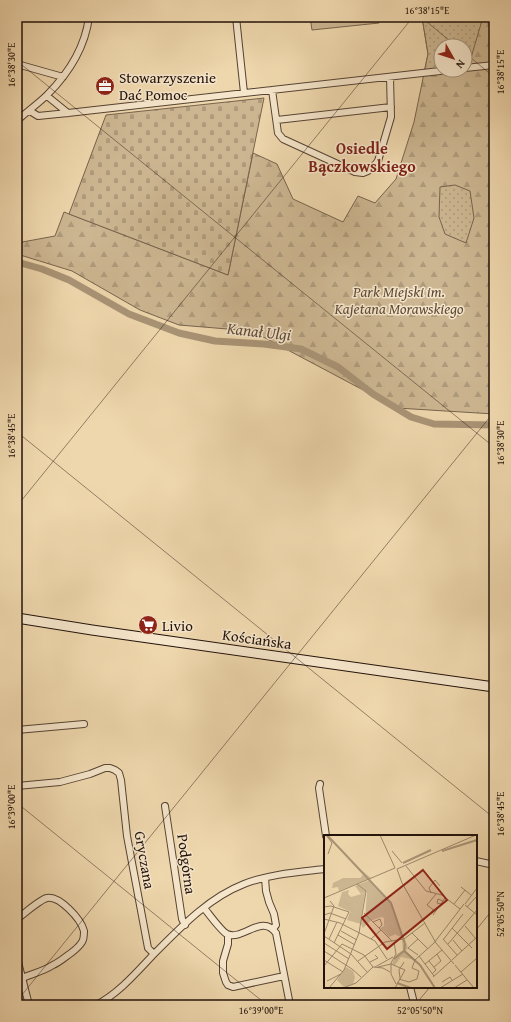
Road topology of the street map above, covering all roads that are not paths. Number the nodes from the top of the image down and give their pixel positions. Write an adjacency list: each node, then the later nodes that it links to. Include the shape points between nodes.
1 (89, 17): 7 (street, via 80,49)
2 (236, 17): 10 (street)
3 (17, 64): 7 (street)
4 (494, 65): 5 (street)
5 (473, 67)
6 (433, 72): 8 (street)
7 (63, 77): 11 (street)
8 (390, 77): 9 (street); 12 (street)
9 (272, 90): 10 (street); 15 (street)
10 (244, 93): 14 (street)
11 (47, 96): 13 (street); 14 (street)
12 (391, 107): 15 (street); 15 (street, via 391,117 378,161 363,173 355,172 283,138 278,133)
13 (30, 111): 14 (street, via 38,116); 16 (street)
14 (68, 113)
15 (276, 120)
16 (17, 121)
17 (17, 618): 18 (main road, Kościańska)
18 (494, 687)
19 (84, 724): 20 (street)
20 (17, 730)
21 (320, 784): 24 (street)
22 (17, 786): 34 (street, Gryczana, via 60,782 105,768 119,773 127,836 148,948)
23 (165, 806): 31 (street, Podgórna, via 182,919)
24 (326, 835)
25 (477, 861): 26 (street)
26 (494, 865)
27 (324, 868): 28 (street, Podgórna)
28 (265, 878): 29 (street, Podgórna, via 224,893); 32 (street, via 276,925)
29 (204, 908): 31 (street, Podgórna); 33 (street)
30 (17, 919): 37 (street, via 45,898 56,899 72,913 84,932 77,949 53,966)
31 (185, 924): 34 (street, Podgórna)
32 (273, 929): 33 (street, via 258,926 236,935); 36 (street, via 276,933)
33 (228, 935): 36 (street, via 223,973 228,985 233,987)
34 (154, 954): 41 (street, Podgórna, via 115,992)
35 (17, 958): 37 (street)
36 (284, 976): 42 (street)
37 (22, 978): 40 (street)
38 (410, 988): 39 (street)
39 (414, 1003)
40 (30, 1005)
41 (96, 1005)
42 (290, 1005)

